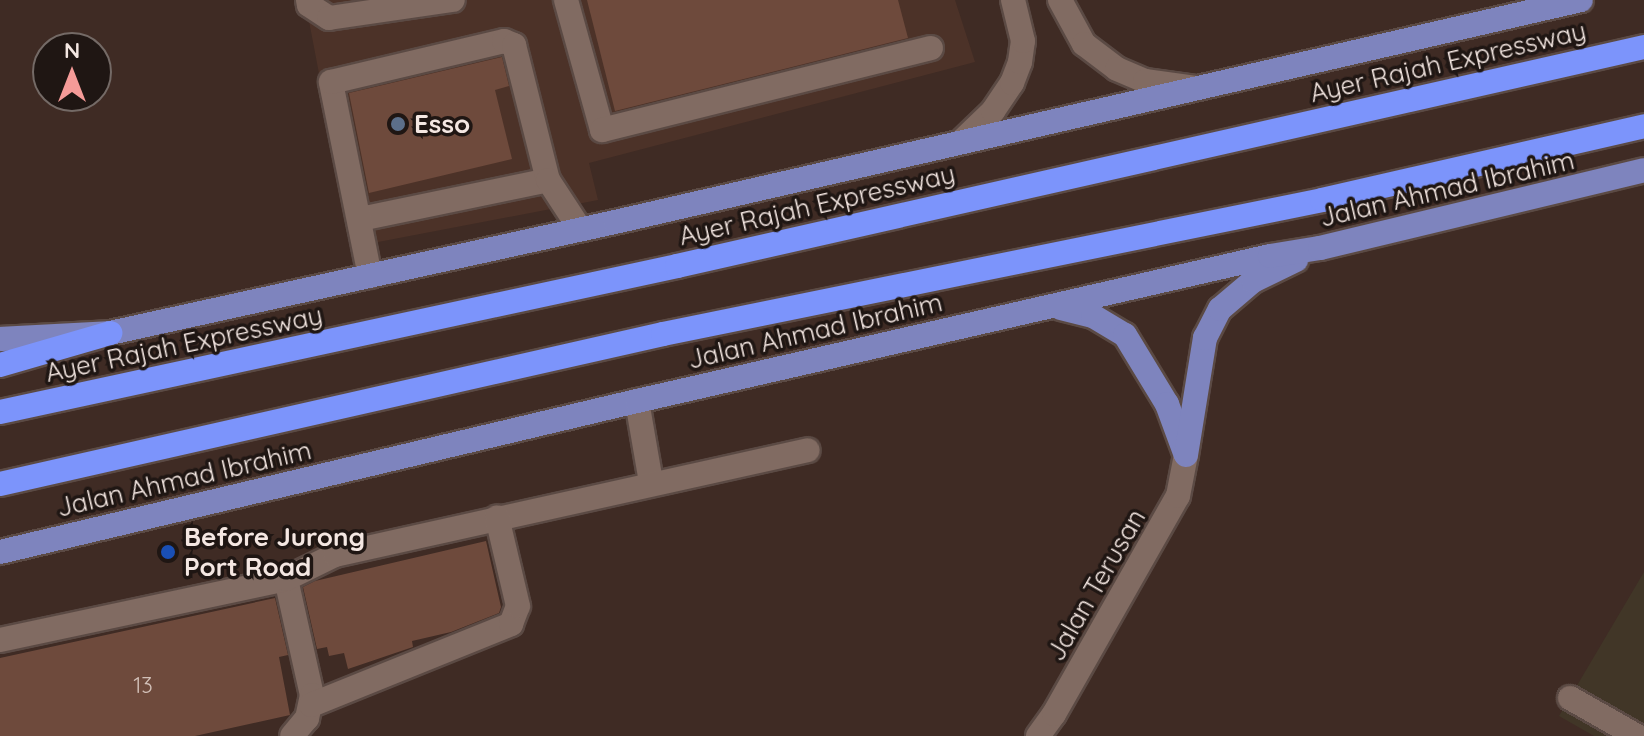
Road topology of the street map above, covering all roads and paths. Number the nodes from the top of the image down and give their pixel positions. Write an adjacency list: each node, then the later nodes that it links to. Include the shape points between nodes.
1 (308, 0): 2 (street, via 329,18)
2 (453, 0)
3 (566, 0): 8 (street, via 602,130)
4 (1013, 0): 11 (street, via 1023,41 1016,72 993,111)
5 (1060, 0): 9 (street, via 1084,44 1117,69 1145,81)
6 (1581, 0): 9 (main road)
7 (1644, 47): 23 (highway, Ayer Rajah Expressway)
8 (931, 48)
9 (1199, 88): 11 (main road)
10 (1644, 126): 27 (highway, via 1322,200 663,334)
11 (963, 140): 15 (main road)
12 (1644, 170): 16 (main road, Jalan Ahmad Ibrahim)
13 (548, 180): 14 (street); 14 (street, via 514,45 504,41 331,82); 15 (street)
14 (360, 219): 17 (street)
15 (580, 229): 17 (main road)
16 (1320, 248): 18 (main road, Jalan Ahmad Ibrahim); 25 (main road, via 1253,281 1220,309 1205,338)
17 (370, 276): 19 (main road)
18 (1055, 306): 22 (main road, Jalan Ahmad Ibrahim); 25 (main road, via 1093,316 1125,335 1167,404)
19 (110, 333): 20 (main road); 21 (highway)
20 (0, 339)
21 (0, 365)
22 (637, 401): 26 (street); 29 (main road, Jalan Ahmad Ibrahim)
23 (0, 412)
24 (807, 450): 26 (street)
25 (1186, 455): 35 (street, Jalan Terusan, via 1178,496)
26 (651, 482): 28 (street)
27 (0, 484)
28 (497, 517): 30 (street, via 335,555); 33 (street, via 518,606 511,624)
29 (0, 552)
30 (286, 579): 31 (street); 33 (street)
31 (0, 640)
32 (1570, 698): 36 (street)
33 (311, 705): 34 (street)
34 (292, 736)
35 (1038, 736)
36 (1637, 736)

